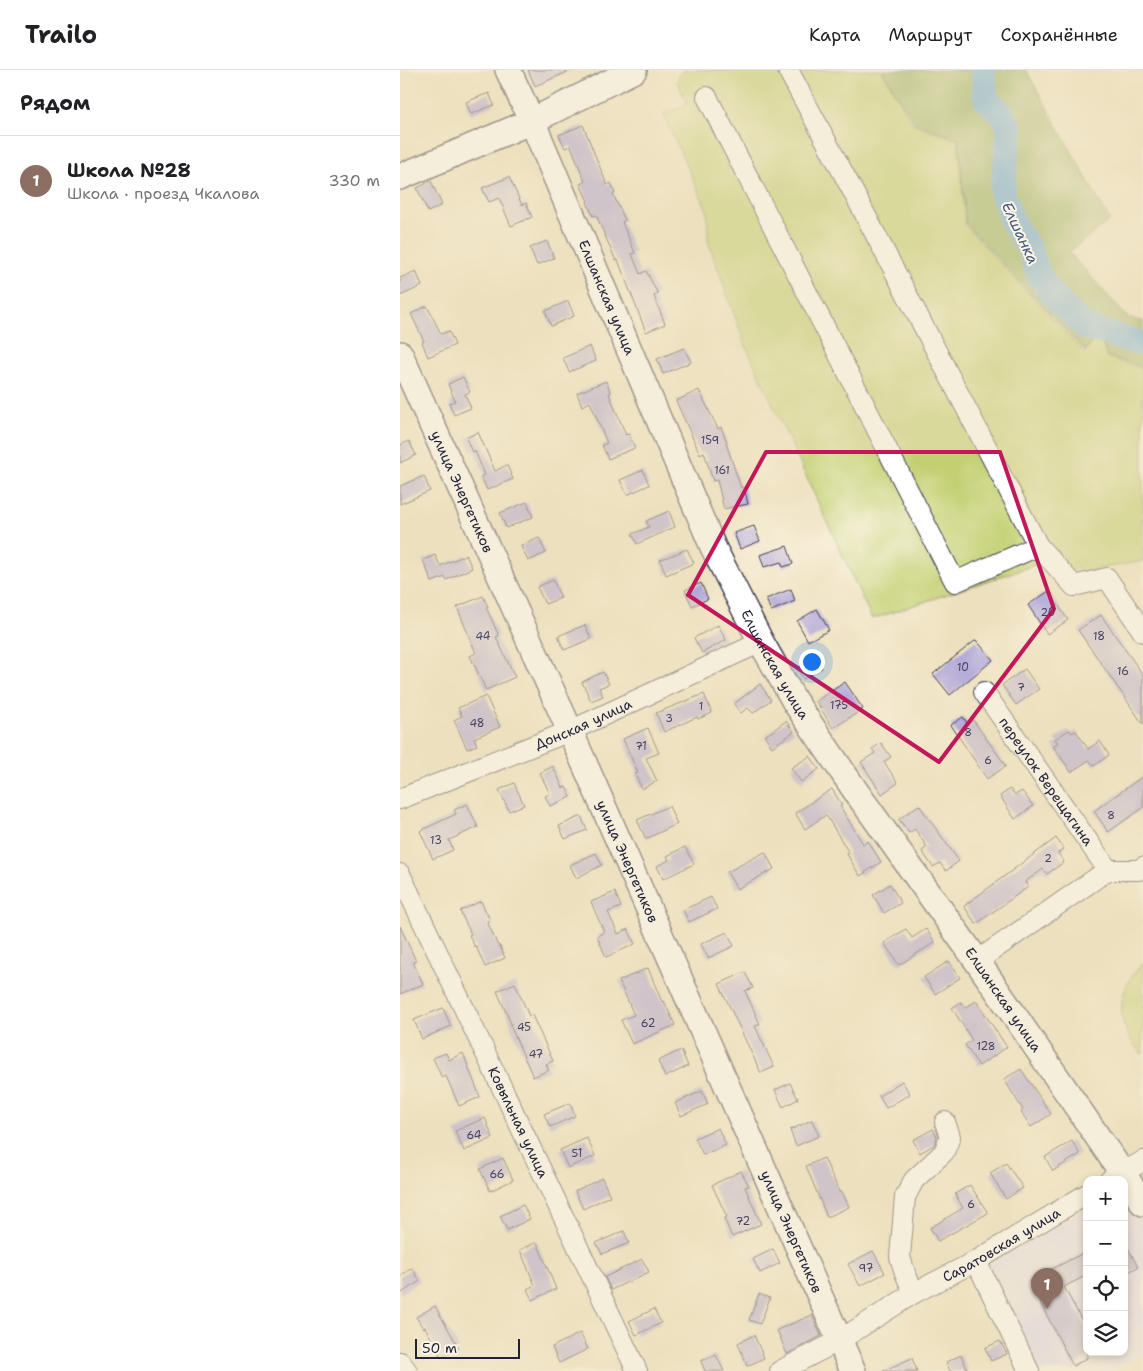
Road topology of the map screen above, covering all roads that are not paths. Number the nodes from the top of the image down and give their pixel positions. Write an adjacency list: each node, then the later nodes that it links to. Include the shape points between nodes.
1 (508, 70): 5 (main road, Елшанская улица)
2 (634, 70): 5 (main road)
3 (788, 70): 8 (street)
4 (707, 97): 8 (street, via 955,582)
5 (532, 121): 6 (main road); 10 (main road, Елшанская улица, via 713,546)
6 (400, 177)
7 (400, 354): 12 (main road, улица Энергетиков)
8 (1038, 546): 9 (street, via 1074,586 1107,578)
9 (1143, 632)
10 (761, 642): 12 (street, Донская улица); 17 (main road, Елшанская улица, via 795,702)
11 (984, 692): 15 (street, переулок Верещагина)
12 (570, 731): 13 (street, Донская улица); 24 (main road, улица Энергетиков)
13 (400, 799)
14 (1143, 867): 15 (street, via 1139,870)
15 (1108, 870): 17 (street)
16 (400, 874): 27 (street, Ковыльная улица)
17 (977, 960): 19 (main road, Елшанская улица)
18 (946, 1122): 23 (street, via 950,1137 944,1152 914,1180 905,1196 900,1257)
19 (1125, 1171): 21 (main road, Елшанская улица)
20 (1083, 1196): 22 (street, Саратовская улица)
21 (1143, 1203)
22 (976, 1262): 23 (street, Саратовская улица); 30 (street)
23 (914, 1293): 24 (street, Саратовская улица)
24 (840, 1340): 28 (street, Саратовская улица); 29 (main road, улица Энергетиков)
25 (400, 1362): 26 (street)
26 (407, 1371)
27 (637, 1371)
28 (780, 1371)
29 (853, 1371)
30 (1030, 1371)

